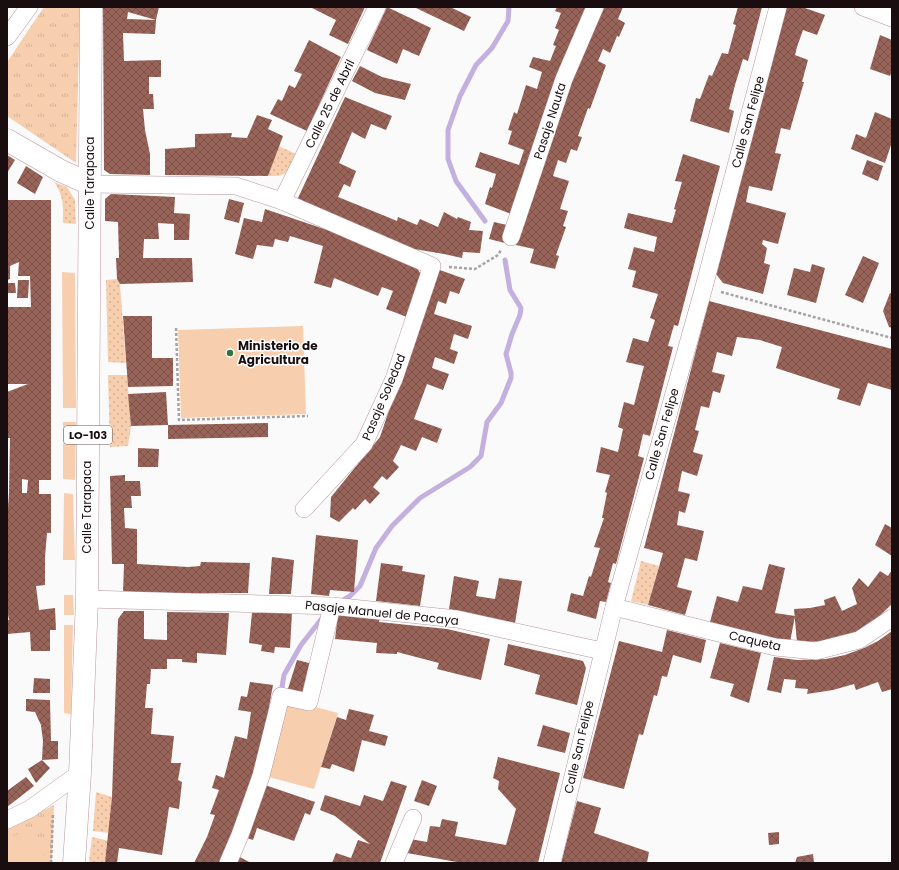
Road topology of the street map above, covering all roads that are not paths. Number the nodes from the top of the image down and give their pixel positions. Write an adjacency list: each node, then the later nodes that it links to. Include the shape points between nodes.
1 (29, 7): 8 (street)
2 (91, 7): 10 (main road, Calle Tarapaca / LO-103)
3 (377, 7): 11 (street, Calle 25 de Abril)
4 (595, 7): 12 (street, Pasaje Nauta, via 564,79)
5 (778, 7): 16 (street, Calle San Felipe, via 704,287)
6 (863, 7): 7 (street)
7 (892, 18)
8 (7, 37)
9 (7, 140): 10 (main road, via 61,171)
10 (90, 184): 11 (street, via 236,186); 14 (main road, Calle Tarapaca / LO-103)
11 (282, 201): 13 (street, Pasaje Soledad, via 432,266 394,379 364,444)
12 (511, 237)
13 (304, 509)
14 (87, 599): 15 (street, Pasaje Manuel de Pacaya); 19 (main road, Calle Tarapaca / LO-103)
15 (332, 606): 18 (street, Pasaje Manuel de Pacaya, via 457,619); 23 (street, via 309,702 281,696 261,776)
16 (614, 607): 17 (street, Caqueta, via 775,647 816,651 859,640); 18 (street, Calle San Felipe)
17 (892, 618)
18 (602, 651): 25 (street, Calle San Felipe)
19 (80, 773): 21 (street, via 30,809); 22 (main road, Calle Tarapaca / LO-103)
20 (413, 818): 24 (street)
21 (7, 820)
22 (74, 863)
23 (228, 863)
24 (394, 863)
25 (552, 863)

